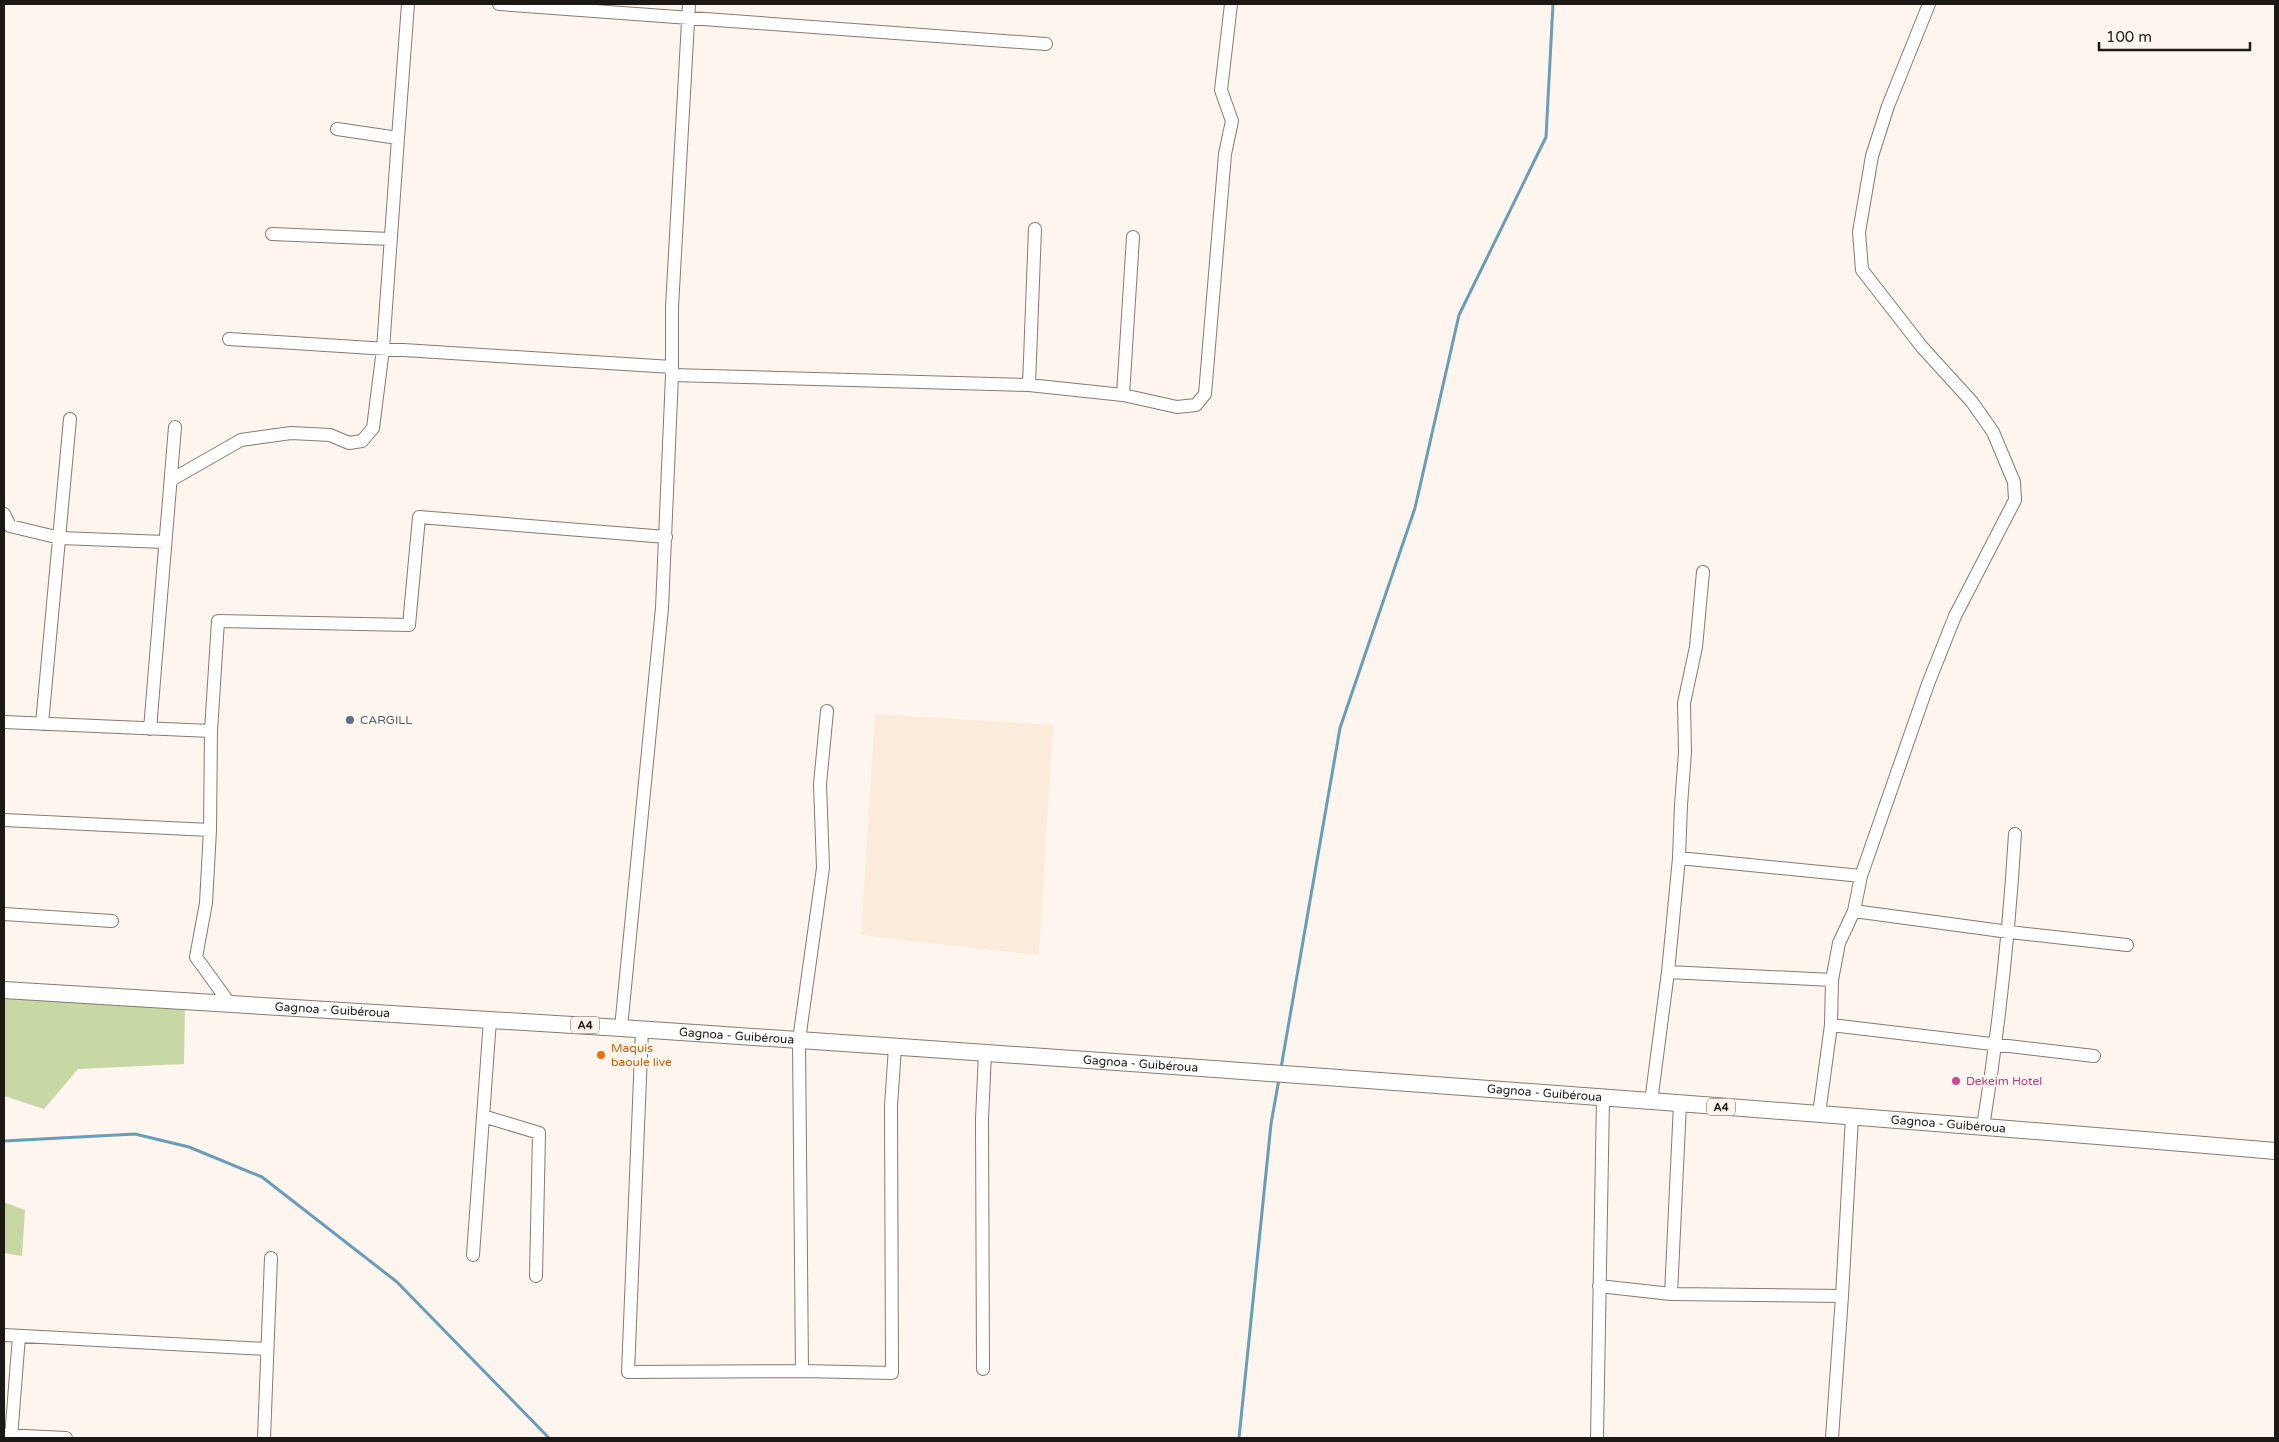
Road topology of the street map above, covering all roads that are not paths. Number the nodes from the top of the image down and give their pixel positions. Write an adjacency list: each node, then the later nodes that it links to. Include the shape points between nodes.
1 (408, 4): 9 (street)
2 (499, 4): 6 (street)
3 (689, 4): 6 (street)
4 (1231, 4): 18 (street, via 1221,90 1232,121 1225,154 1205,394 1196,404 1177,407)
5 (1930, 4): 36 (street, via 1888,106 1872,156 1859,232 1862,270 1922,346 1972,402 1993,432 2014,482 2015,500 1955,616)
6 (688, 18): 7 (street); 16 (street, via 672,307)
7 (1046, 44)
8 (337, 129): 9 (street)
9 (398, 138): 13 (street)
10 (1035, 230): 17 (street)
11 (272, 234): 13 (street)
12 (1133, 237): 18 (street)
13 (390, 239): 15 (street)
14 (228, 339): 15 (street)
15 (382, 349): 16 (street); 21 (street, via 373,428 362,442 349,443 330,435 291,432 241,440)
16 (672, 371): 17 (street); 23 (street)
17 (1029, 385): 18 (street)
18 (1124, 396)
19 (70, 419): 24 (street)
20 (175, 427): 21 (street)
21 (171, 480): 25 (street)
22 (4, 514): 24 (street, via 10,526)
23 (666, 537): 31 (street, via 418,517 409,625 218,621); 48 (street)
24 (60, 538): 25 (street); 29 (street)
25 (165, 542): 30 (street)
26 (1703, 572): 35 (street, via 1696,647 1684,703 1685,752)
27 (827, 711): 50 (street, via 820,784 823,868)
28 (4, 722): 29 (street)
29 (42, 724): 30 (street)
30 (150, 729): 31 (street)
31 (211, 732): 33 (street)
32 (4, 820): 33 (street)
33 (210, 830): 45 (street, via 206,904 196,957)
34 (2015, 834): 40 (street)
35 (1679, 858): 36 (street); 42 (street)
36 (1861, 876): 37 (street)
37 (1854, 911): 40 (street); 43 (street, via 1839,943)
38 (4, 914): 39 (street)
39 (112, 921)
40 (2009, 932): 41 (street); 51 (street)
41 (2127, 945)
42 (1668, 972): 43 (street); 56 (street)
43 (1832, 980): 47 (street)
44 (4, 990): 45 (main road, Gagnoa - Guibéroua / A4)
45 (230, 1004): 46 (main road, Gagnoa - Guibéroua / A4)
46 (490, 1020): 48 (main road, Gagnoa - Guibéroua / A4); 59 (street)
47 (1831, 1025): 51 (street); 58 (street)
48 (621, 1028): 49 (main road, Gagnoa - Guibéroua / A4)
49 (642, 1029): 50 (main road, Gagnoa - Guibéroua / A4); 73 (street, via 628,1372)
50 (800, 1040): 52 (main road, Gagnoa - Guibéroua / A4); 73 (street)
51 (1996, 1043): 54 (street); 61 (street)
52 (895, 1047): 53 (main road, Gagnoa - Guibéroua / A4); 73 (street, via 891,1106 892,1373)
53 (985, 1053): 55 (main road, Gagnoa - Guibéroua / A4); 72 (street, via 982,1128)
54 (2094, 1056)
55 (1603, 1098): 56 (main road, Gagnoa - Guibéroua / A4); 66 (street)
56 (1650, 1102): 57 (main road, Gagnoa - Guibéroua / A4)
57 (1680, 1104): 58 (main road, Gagnoa - Guibéroua / A4); 67 (street)
58 (1819, 1114): 60 (main road, Gagnoa - Guibéroua / A4)
59 (483, 1116): 63 (street); 65 (street, via 539,1133)
60 (1852, 1117): 61 (main road, Gagnoa - Guibéroua / A4); 68 (street)
61 (1983, 1127): 62 (main road, Gagnoa - Guibéroua / A4)
62 (2275, 1151)
63 (474, 1256)
64 (271, 1258): 71 (street)
65 (536, 1276)
66 (1599, 1286): 67 (street); 77 (street)
67 (1671, 1294): 68 (street)
68 (1842, 1296): 78 (street)
69 (4, 1335): 70 (street)
70 (19, 1336): 71 (street); 74 (street)
71 (267, 1349): 76 (street)
72 (983, 1369)
73 (802, 1371)
74 (9, 1436): 75 (street)
75 (66, 1438)
76 (264, 1438)
77 (1597, 1438)
78 (1832, 1438)

